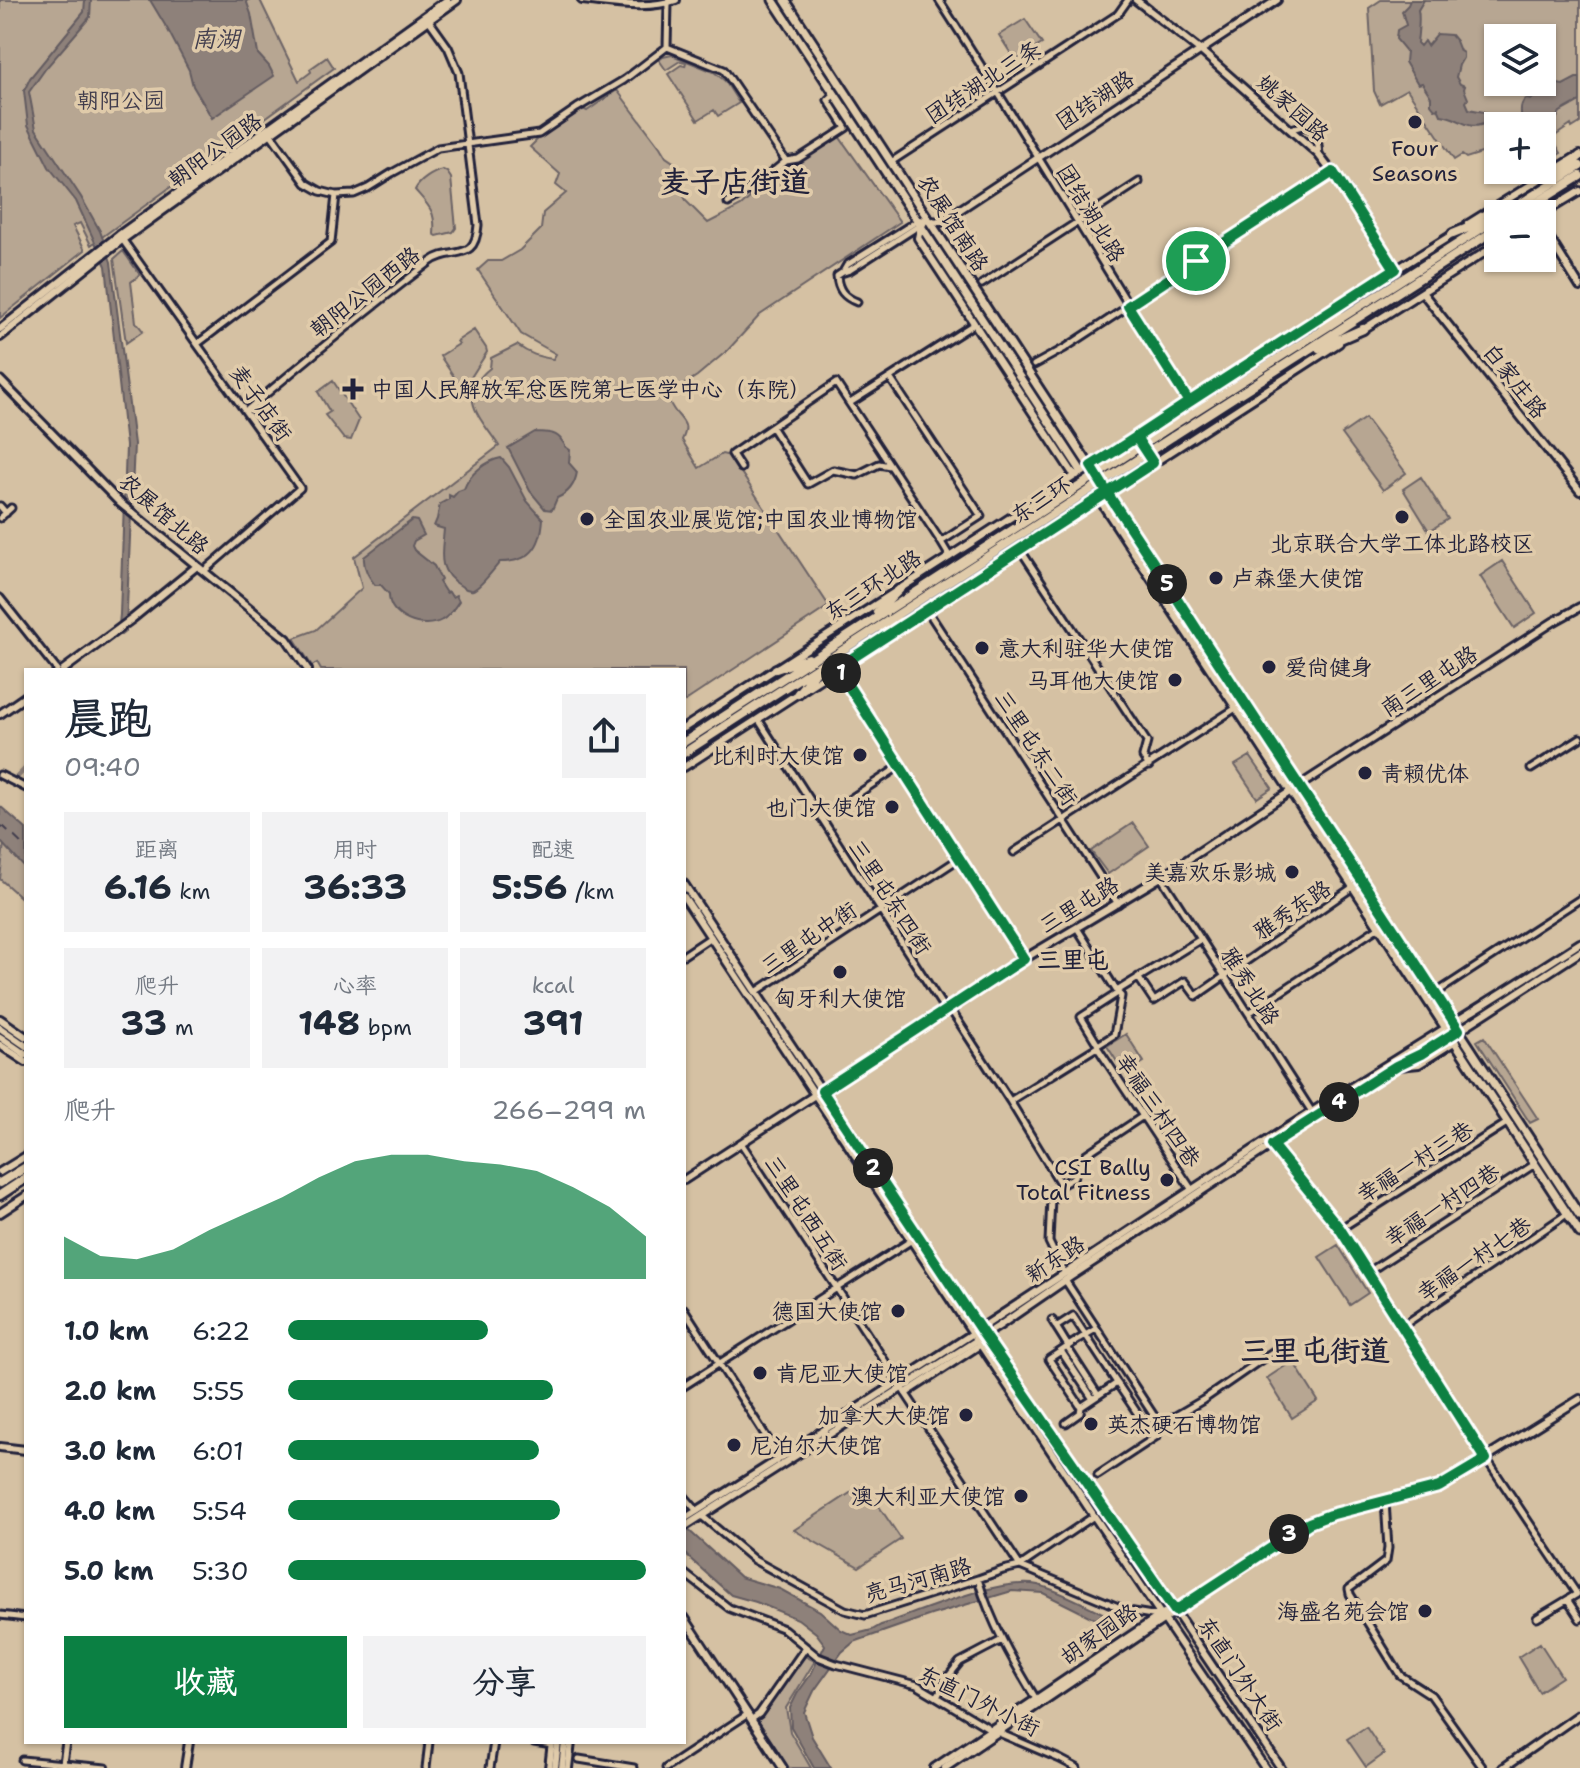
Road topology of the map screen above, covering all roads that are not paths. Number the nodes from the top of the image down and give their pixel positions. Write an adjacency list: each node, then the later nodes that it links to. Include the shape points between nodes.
1 (447, 0): 12 (street, 朝阳公园路)
2 (457, 0): 12 (street, 朝阳公园路)
3 (582, 0): 11 (street)
4 (676, 0): 11 (street)
5 (773, 0): 16 (main road, 农展馆南路)
6 (785, 0): 24 (main road, 农展馆南路)
7 (939, 0): 15 (street, 团结湖北路)
8 (1128, 0): 15 (street, 团结湖北三条, via 1118,14)
9 (1136, 0): 14 (street, 姚家园路)
10 (1277, 0): 14 (street, 团结湖路)
11 (668, 3): 13 (street)
12 (426, 17): 18 (street, 朝阳公园路); 19 (street, 朝阳公园西路, via 459,73)
13 (667, 47): 19 (street, via 539,134); 23 (street, via 724,70)
14 (1201, 51): 17 (street, 姚家园路); 22 (street, 团结湖路)
15 (998, 91): 22 (street, 团结湖北路); 24 (street, 团结湖北三条)
16 (835, 94): 23 (street, via 828,100 846,128 798,159); 39 (main road, 农展馆南路)
17 (1291, 129): 20 (street, 姚家园路); 20 (street, via 1312,128)
18 (269, 131): 31 (street, via 306,183); 43 (street, 朝阳公园路)
19 (467, 144): 31 (street, via 438,148 368,188); 66 (street, 朝阳公园西路, via 478,225 472,248 434,258)
20 (1319, 155): 26 (street, 姚家园路)
21 (1580, 155): 30 (highway); 41 (street)
22 (1040, 157): 36 (street, 团结湖路, via 941,222); 37 (street, 团结湖北路)
23 (786, 161): 34 (street)
24 (891, 162): 36 (main road, 农展馆南路)
25 (1580, 166): 30 (highway, 东三环)
26 (1333, 172): 47 (street, 姚家园路); 53 (street)
27 (1580, 176): 33 (highway)
28 (1139, 182): 37 (street)
29 (1580, 191): 35 (street)
30 (1538, 192): 32 (highway, 东三环)
31 (336, 195): 59 (street, via 331,242)
32 (1525, 200)
33 (1543, 200)
34 (728, 203)
35 (1556, 206)
36 (929, 220): 39 (street); 72 (main road, 农展馆南路)
37 (1078, 221): 48 (street); 53 (street, 团结湖北路)
38 (1484, 221): 41 (highway)
39 (919, 223): 52 (street, via 837,276 846,298); 54 (street, 农展馆南路, via 918,238); 74 (main road, 农展馆南路)
40 (1484, 226): 58 (highway, 东三环)
41 (1453, 234): 47 (street)
42 (1484, 237): 60 (highway, 东三环)
43 (121, 238): 46 (street, 朝阳公园路); 59 (street, 麦子店街)
44 (1556, 248): 49 (street)
45 (1484, 253): 50 (street)
46 (95, 257): 55 (street, 朝阳公园路); 57 (street, 朝阳公园路)
47 (1395, 269): 51 (street)
48 (982, 284)
49 (1580, 287)
50 (1422, 292): 56 (street); 75 (street, 白家庄路)
51 (1351, 298): 58 (highway); 64 (street)
52 (857, 302)
53 (1128, 306): 61 (street); 64 (street, 团结湖北路)
54 (974, 324): 62 (street); 74 (street, 农展馆南路, via 1072,472)
55 (0, 329)
56 (1363, 329): 60 (highway); 70 (street)
57 (0, 337)
58 (1309, 339): 68 (highway, 东三环)
59 (197, 344): 66 (street, 麦子店街)
60 (1299, 355): 68 (highway, 东三环)
61 (1034, 365)
62 (890, 378): 65 (street); 82 (street, via 981,516)
63 (0, 380): 85 (street, 农展馆北路, via 122,505)
64 (1189, 402): 69 (street)
65 (850, 403): 67 (street, via 836,383); 71 (street)
66 (246, 411): 85 (street, 麦子店街, via 300,488)
67 (772, 428): 71 (street, via 808,484 833,470 857,475 879,464); 73 (street, via 732,454)
68 (1170, 433): 91 (highway, 东三环, bridge)
69 (1136, 437): 70 (street); 72 (street)
70 (1153, 463): 76 (street)
71 (890, 466): 82 (street)
72 (1091, 466): 74 (street, 东三环北路); 76 (main road, 农展馆南路)
73 (741, 468)
74 (1079, 474): 77 (street, 东三环北路); 78 (main road)
75 (1580, 491)
76 (1108, 494): 78 (street); 112 (main road, 农展馆南路)
77 (1043, 497): 81 (street); 84 (street, 东三环北路)
78 (1099, 499): 81 (street); 100 (main road)
79 (0, 506): 80 (street, via 9,511)
80 (0, 518)
81 (1061, 523): 83 (street)
82 (941, 542): 84 (street)
83 (1020, 549): 89 (street); 109 (street, via 1147,742 1143,757)
84 (950, 557): 86 (street, 东三环北路)
85 (200, 569): 94 (street, 麦子店街); 95 (street, 农展馆北路, via 287,639)
86 (899, 590): 91 (highway); 97 (street, 东三环北路)
87 (1, 601): 93 (street)
88 (1580, 607): 112 (street, 南三里屯路)
89 (927, 610): 90 (street); 116 (street, 三里屯东二街)
90 (916, 617): 91 (highway); 96 (street)
91 (867, 628): 92 (highway, 东三环)
92 (822, 658): 97 (highway); 98 (highway); 105 (highway, 东三环); 106 (highway, 东三环)
93 (62, 668)
94 (64, 668)
95 (307, 668)
96 (837, 668): 98 (street); 108 (street)
97 (776, 669): 103 (street, 东三环北路)
98 (798, 693): 102 (street)
99 (24, 697): 101 (street)
100 (1236, 708): 109 (street); 114 (main road)
101 (0, 714)
102 (758, 719): 107 (street); 115 (street, 三里屯东四街)
103 (686, 727)
104 (1580, 738): 110 (street)
105 (686, 741)
106 (686, 752)
107 (686, 766)
108 (901, 766): 115 (street); 118 (street)
109 (1149, 766): 116 (street)
110 (1531, 769)
111 (3, 776): 113 (street)
112 (1299, 786): 138 (main road, 农展馆南路)
113 (24, 787)
114 (1291, 791): 119 (street, 三里屯路); 121 (main road)
115 (821, 818): 125 (street, 三里屯东四街)
116 (1063, 821): 117 (street); 124 (street, 三里屯东二街)
117 (1014, 852)
118 (960, 858): 125 (street, 三里屯中街); 133 (street)
119 (1161, 877): 124 (street, 三里屯路); 129 (street, 雅秀北路)
120 (686, 887): 136 (street, 东直门外大街)
121 (1353, 887): 126 (main road); 134 (street, 雅秀东路)
122 (1580, 899): 138 (street)
123 (686, 900): 128 (street, 东直门外大街)
124 (1118, 904): 127 (street, 三里屯路)
125 (880, 910): 136 (street, 三里屯中街); 139 (street, 三里屯东四街)
126 (1379, 927): 140 (street); 145 (main road)
127 (1077, 928): 133 (street, 三里屯路); 137 (street)
128 (711, 937): 132 (street); 152 (street, 东直门外大街)
129 (1201, 939): 134 (street, 雅秀北路); 135 (street)
130 (1580, 943): 142 (street)
131 (1580, 952): 142 (street)
132 (686, 954)
133 (1024, 959): 139 (street, 三里屯路)
134 (1225, 975): 135 (street, 雅秀东路, via 1196,996 1185,981 1154,1001); 140 (street, 雅秀北路)
135 (1138, 977): 137 (street)
136 (756, 992): 152 (street, 东直门外大街)
137 (1118, 992): 149 (street, via 1114,1035); 149 (street, 幸福三村四巷, via 1081,1017)
138 (1436, 993): 142 (main road, 农展馆南路)
139 (947, 1009): 152 (street, 三里屯路); 153 (street, 三里屯东四街)
140 (1249, 1013): 154 (street, 雅秀北路)
141 (0, 1019): 144 (street)
142 (1457, 1027): 145 (street); 171 (main road, 农展馆南路)
143 (0, 1028): 148 (street)
144 (24, 1036)
145 (1450, 1036): 154 (street, 新东路); 156 (main road); 158 (street, 新东路, via 1419,1064 1396,1066)
146 (0, 1037): 150 (street)
147 (0, 1045): 151 (street)
148 (24, 1045)
149 (1098, 1046): 153 (street, 幸福三村四巷); 155 (street, 幸福三村四巷)
150 (24, 1054)
151 (24, 1061)
152 (819, 1093): 157 (street, 三里屯路); 174 (street, 东直门外大街); 183 (street, 东直门外大街)
153 (1010, 1101): 165 (street, 三里屯东四街)
154 (1312, 1112): 166 (street, 新东路)
155 (1143, 1116): 165 (street, via 1086,1154 1073,1178); 166 (street, 幸福三村四巷)
156 (1507, 1123): 160 (main road); 172 (street, 幸福一村三巷)
157 (741, 1143): 164 (street, 三里屯路); 177 (street, 三里屯西五街)
158 (1272, 1145): 172 (street); 176 (street, 新东路)
159 (24, 1157): 162 (street)
160 (1535, 1164): 173 (main road); 175 (street, 幸福一村四巷)
161 (24, 1169): 167 (highway)
162 (0, 1172)
163 (24, 1179): 167 (highway)
164 (686, 1179)
165 (1061, 1185): 176 (street, via 1051,1198 1049,1242)
166 (1192, 1190): 176 (street, 新东路)
167 (1, 1192)
168 (24, 1197): 169 (street)
169 (0, 1213)
170 (1564, 1216): 180 (street, 幸福一村七巷)
171 (1580, 1216)
172 (1340, 1229): 175 (street)
173 (1580, 1233)
174 (912, 1240): 177 (street); 183 (street, 东直门外大街)
175 (1367, 1273): 180 (street)
176 (1065, 1277): 183 (street, 新东路); 194 (street)
177 (836, 1289): 186 (street); 189 (street, 三里屯西五街)
178 (686, 1312): 186 (street)
179 (1052, 1320): 185 (street)
180 (1401, 1327): 199 (street)
181 (1094, 1330): 182 (street)
182 (1086, 1335): 185 (street); 185 (street, via 1073,1316 1056,1327); 187 (street)
183 (979, 1336): 189 (street, 新东路); 204 (street, 东直门外大街); 210 (street, 东直门外大街)
184 (1284, 1344): 194 (street)
185 (1066, 1348): 190 (street); 192 (street, via 1049,1359)
186 (719, 1363): 188 (street); 198 (street)
187 (1117, 1383): 190 (street); 195 (street)
188 (686, 1385)
189 (902, 1387): 198 (street, 新东路); 203 (street, 新东路); 206 (street, 三里屯西五街)
190 (1096, 1397): 192 (street)
191 (1580, 1399): 199 (street)
192 (1081, 1407): 193 (street)
193 (1066, 1423)
194 (1160, 1425): 195 (street)
195 (1154, 1438): 200 (street)
196 (0, 1447): 197 (street)
197 (24, 1450)
198 (780, 1458): 203 (street, 新东路)
199 (1486, 1459): 202 (street, via 1439,1487); 209 (street, via 1577,1594)
200 (1098, 1475)
201 (686, 1498): 203 (street, 亮马河南路)
202 (1385, 1501): 210 (street, via 1309,1523); 247 (street, via 1386,1561 1349,1589 1350,1594 1400,1675 1431,1695)
203 (699, 1514): 205 (street, 新东路); 208 (street, 亮马河南路, via 754,1560 845,1610 865,1615)
204 (1094, 1516): 206 (street, 亮马河南路); 212 (street, 东直门外大街)
205 (686, 1522)
206 (1020, 1566): 208 (street, 亮马河南路); 212 (street, via 1128,1611)
207 (686, 1575): 218 (street, via 729,1608 784,1629)
208 (979, 1583): 217 (street)
209 (1568, 1601): 214 (street); 215 (street)
210 (1175, 1611): 212 (street, 胡家园路); 246 (street, 东直门外大街)
211 (0, 1615): 213 (street)
212 (1163, 1616): 220 (street, 胡家园路); 223 (street, 胡家园路); 245 (street, 东直门外大街)
213 (24, 1618)
214 (1537, 1618)
215 (1580, 1619)
216 (686, 1620): 222 (street)
217 (1002, 1640): 219 (street, via 960,1662); 220 (street)
218 (806, 1647): 219 (street, 东直门外小街, via 836,1664 917,1685); 222 (street, via 759,1714)
219 (937, 1697): 223 (street, 东直门外小街)
220 (1036, 1699): 223 (street, 胡家园路)
221 (1580, 1714): 248 (street)
222 (750, 1716): 240 (street); 241 (street)
223 (996, 1731): 242 (street, 胡家园路); 243 (street, 胡家园路); 244 (street, 东直门外小街)
224 (66, 1744): 232 (street)
225 (189, 1744): 234 (street)
226 (429, 1744): 235 (street)
227 (494, 1744): 236 (street)
228 (554, 1744): 237 (street)
229 (568, 1744): 238 (street)
230 (579, 1759): 239 (street)
231 (22, 1760): 232 (street)
232 (63, 1763): 233 (street)
233 (106, 1768)
234 (185, 1768)
235 (426, 1768)
236 (490, 1768)
237 (552, 1768)
238 (565, 1768)
239 (634, 1768)
240 (666, 1768)
241 (783, 1768)
242 (934, 1768)
243 (945, 1768)
244 (1077, 1768)
245 (1265, 1768)
246 (1281, 1768)
247 (1483, 1768)
248 (1503, 1768)

